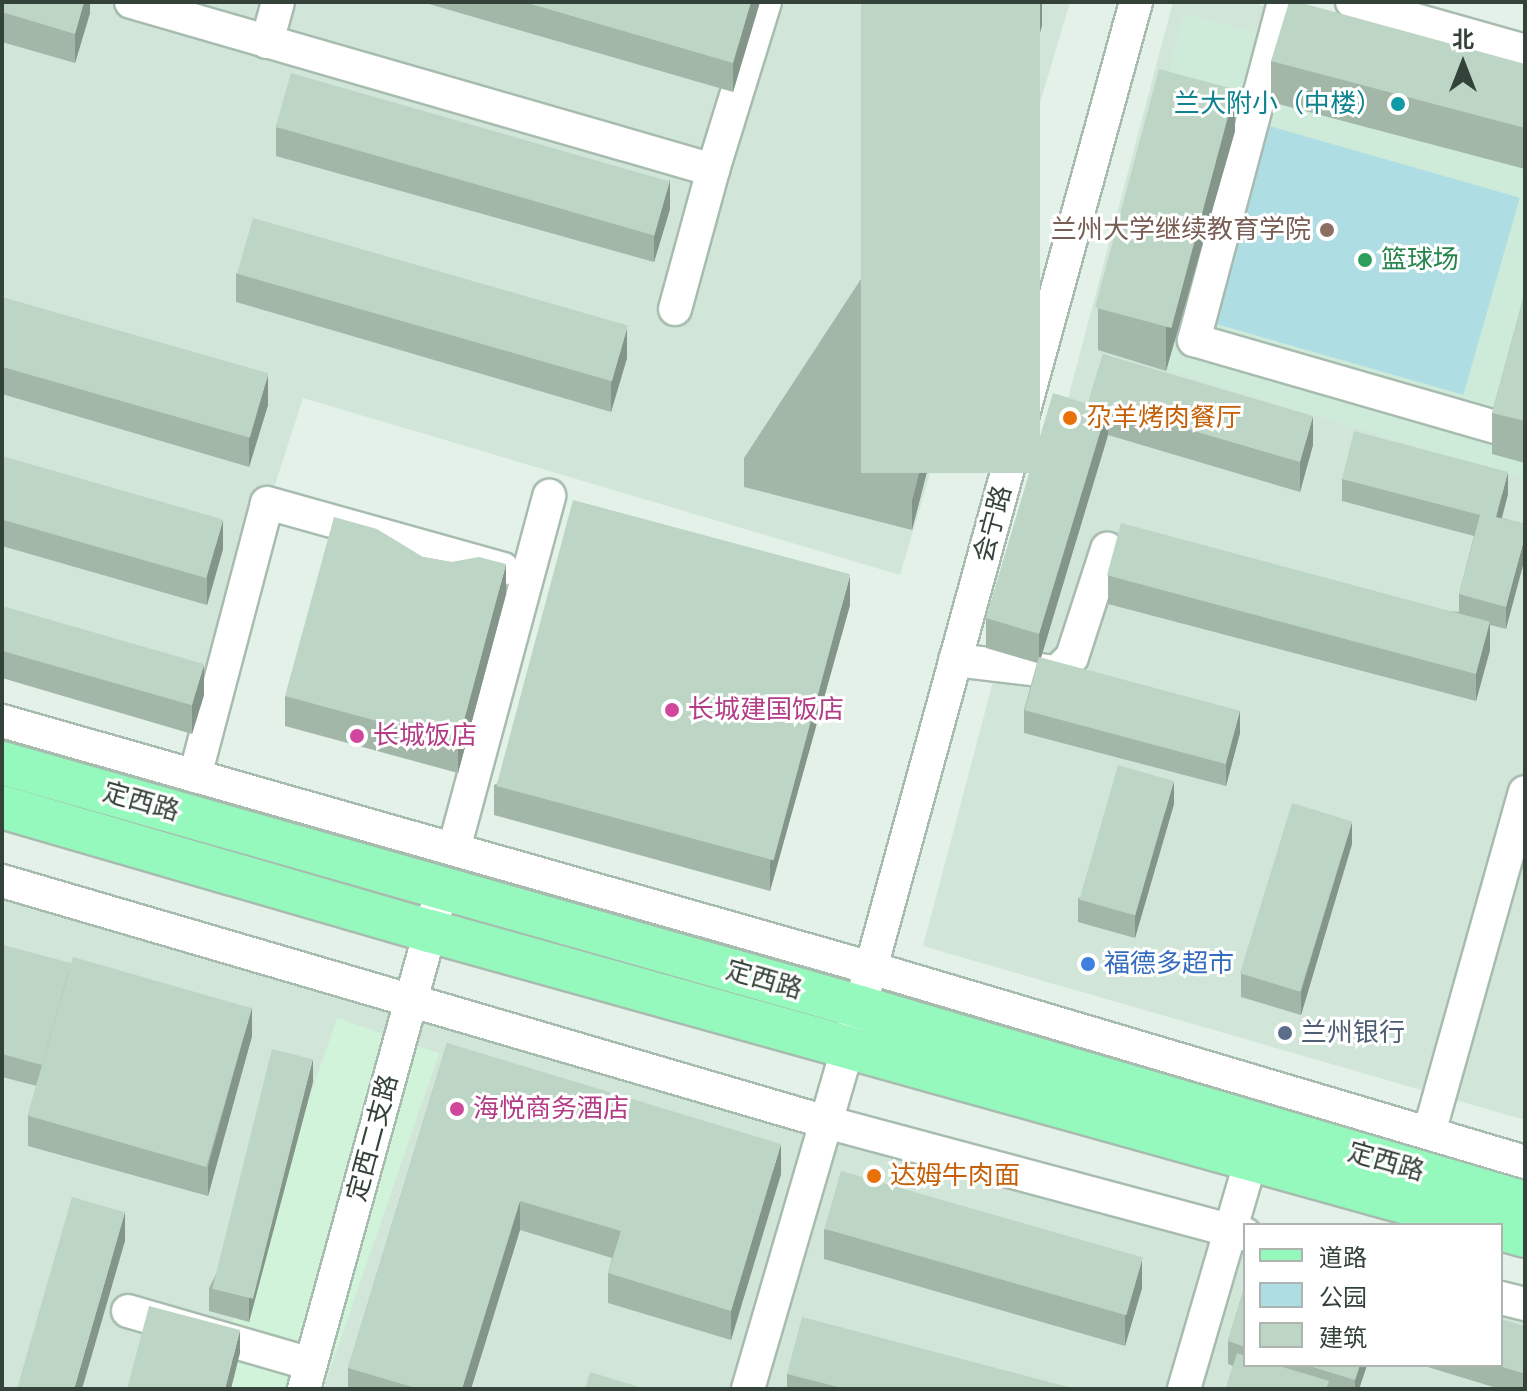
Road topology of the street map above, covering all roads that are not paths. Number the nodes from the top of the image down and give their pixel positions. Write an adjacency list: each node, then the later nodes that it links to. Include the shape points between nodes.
1 (131, 2): 7 (street)
2 (278, 2): 7 (street)
3 (765, 2): 9 (street)
4 (1136, 2): 15 (street, 会宁路)
5 (1284, 2): 11 (street, via 1194,340)
6 (1352, 2): 8 (street)
7 (267, 42): 9 (street)
8 (1525, 51)
9 (713, 170): 10 (street)
10 (675, 309)
11 (1499, 428)
12 (549, 496): 21 (street, 定西二支路)
13 (1107, 549): 15 (street, via 1072,657 1057,672)
14 (503, 569): 18 (street, via 267,503)
15 (955, 660): 25 (street, 会宁路)
16 (2, 721): 18 (street)
17 (2, 763): 21 (main road, 定西路)
18 (195, 776): 21 (street)
19 (1525, 792): 27 (street)
20 (2, 807): 23 (main road, 定西路)
21 (448, 869): 23 (street, 定西二支路); 25 (main road, 定西路)
22 (2, 881): 24 (street)
23 (430, 931): 24 (street, 定西二支路); 25 (main road, 定西路)
24 (411, 1000): 26 (street); 38 (street, 定西二支路)
25 (860, 1007): 26 (street, 会宁路); 27 (street); 28 (main road, 定西路); 30 (main road, 定西路)
26 (826, 1122): 33 (street); 39 (street, 会宁路)
27 (1429, 1133): 29 (street)
28 (1251, 1160): 31 (main road, 定西路); 33 (street)
29 (1525, 1162)
30 (1525, 1203)
31 (1479, 1223)
32 (1503, 1230): 34 (main road)
33 (1238, 1233): 40 (street)
34 (1525, 1236)
35 (1503, 1298): 36 (street)
36 (1525, 1304)
37 (128, 1311): 38 (street)
38 (307, 1377)
39 (748, 1389)
40 (1184, 1389)

